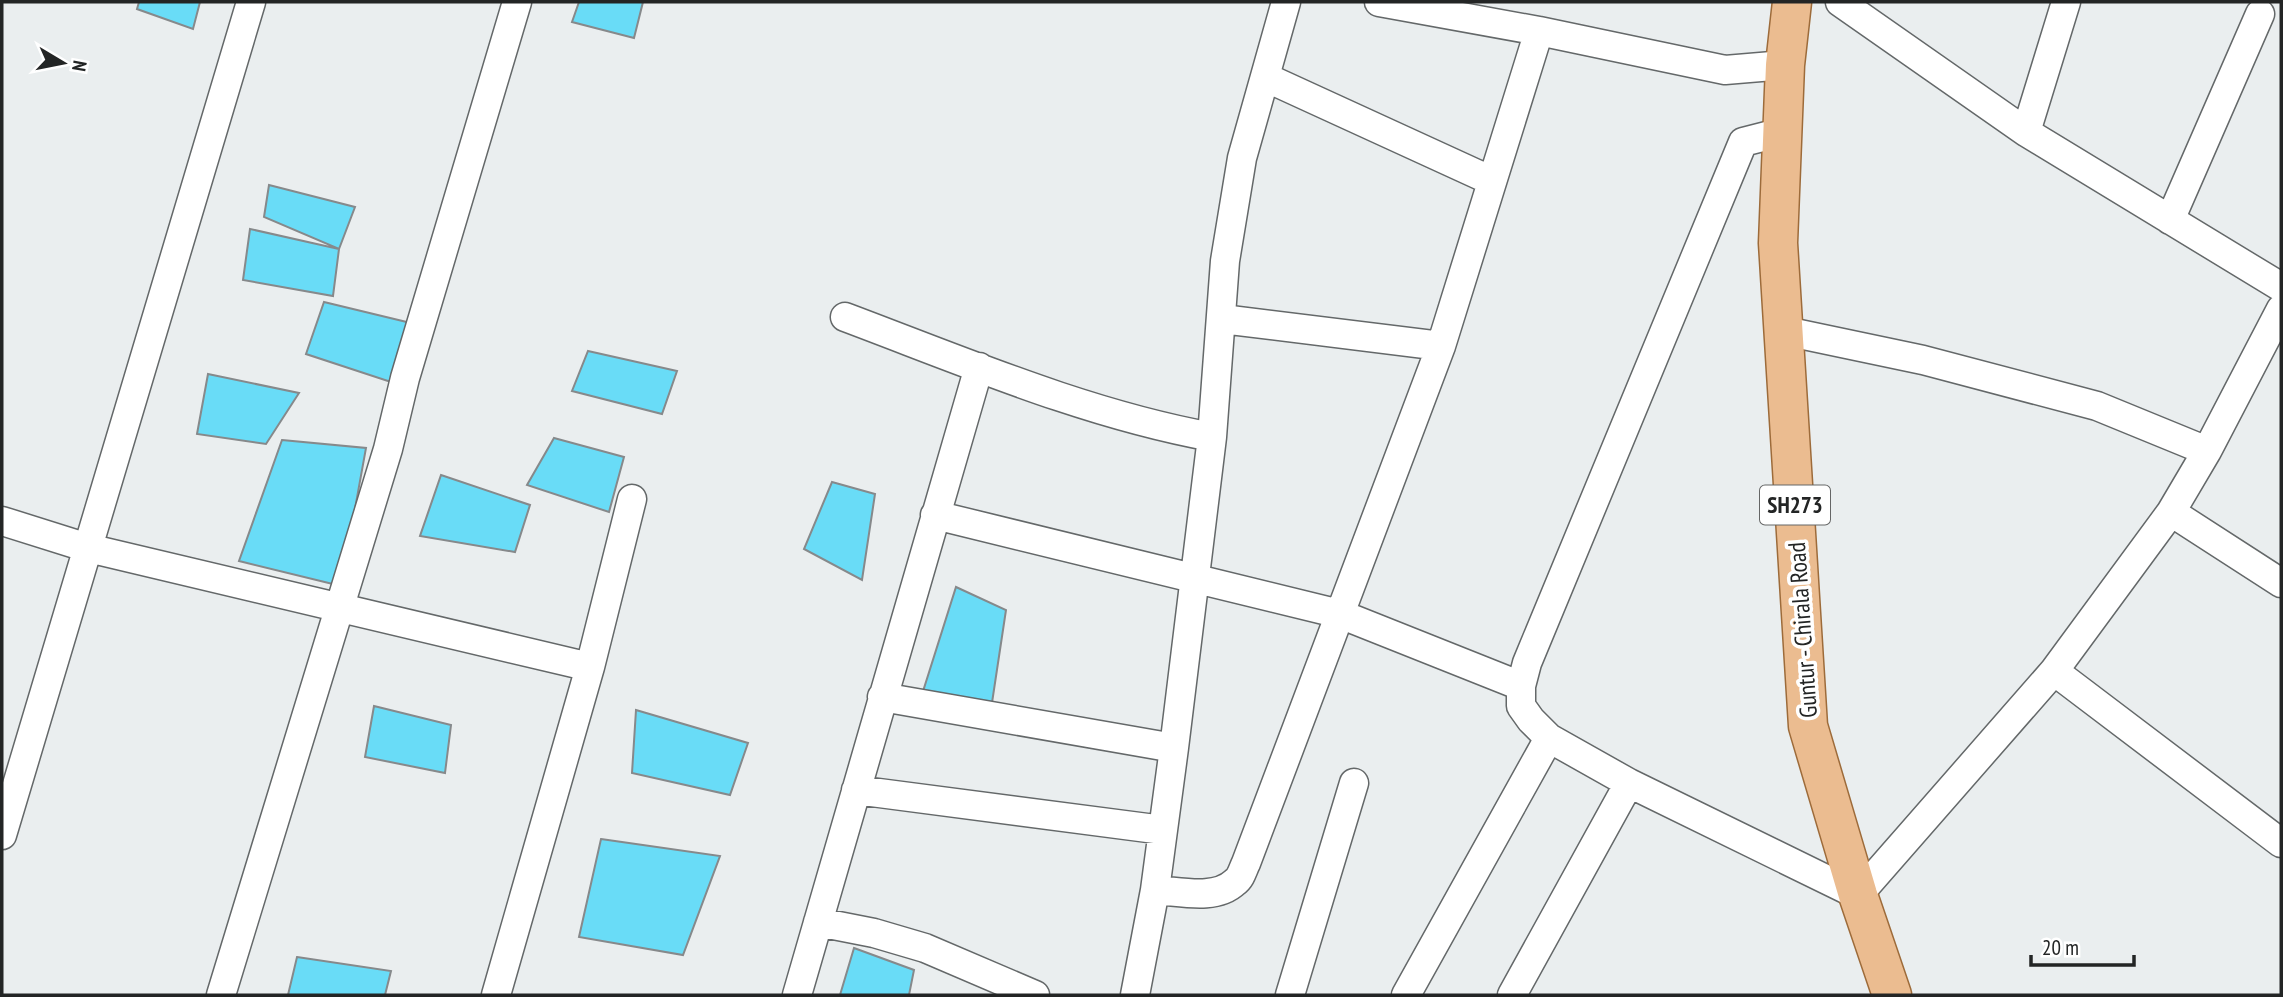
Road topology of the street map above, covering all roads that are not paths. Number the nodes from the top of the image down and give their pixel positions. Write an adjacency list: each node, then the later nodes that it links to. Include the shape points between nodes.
1 (251, 2): 29 (street)
2 (517, 2): 32 (street)
3 (1286, 2): 11 (street)
4 (1379, 2): 9 (street)
5 (1792, 2): 10 (main road, Guntur - Chirala Road / SH273)
6 (1840, 2): 13 (street)
7 (2066, 2): 13 (street)
8 (2260, 14): 15 (street)
9 (1539, 31): 10 (street, via 1725,70); 14 (street)
10 (1784, 65): 12 (main road, Guntur - Chirala Road / SH273)
11 (1265, 77): 14 (street); 19 (street, via 1242,158 1225,261)
12 (1782, 132): 20 (main road, Guntur - Chirala Road / SH273, via 1778,243); 36 (street, via 1743,142)
13 (2026, 132): 15 (street)
14 (1492, 181): 21 (street)
15 (2169, 220): 16 (street)
16 (2281, 287)
17 (2281, 309): 24 (street)
18 (845, 317): 22 (street)
19 (1222, 319): 21 (street); 23 (street)
20 (1785, 331): 24 (street, via 1923,360 2097,406); 47 (main road, Guntur - Chirala Road / SH273, via 1808,726)
21 (1440, 346): 33 (street)
22 (979, 367): 23 (street, via 1104,411); 27 (street)
23 (1212, 437): 30 (street)
24 (2207, 451): 26 (street)
25 (632, 499): 34 (street)
26 (2171, 512): 31 (street); 35 (street)
27 (935, 515): 30 (street); 37 (street)
28 (2, 521): 29 (street)
29 (88, 548): 32 (street); 44 (street)
30 (1194, 579): 33 (street); 39 (street)
31 (2281, 583)
32 (338, 607): 34 (street); 49 (street)
33 (1340, 614): 36 (street); 46 (street, via 1238,881 1213,893)
34 (590, 667): 50 (street)
35 (2054, 671): 45 (street); 47 (street)
36 (1521, 686): 38 (street, via 1521,706)
37 (882, 697): 39 (street); 42 (street)
38 (1549, 738): 41 (street); 55 (street)
39 (1174, 748): 43 (street)
40 (1354, 783): 54 (street)
41 (1629, 783): 47 (street); 56 (street)
42 (856, 790): 43 (street); 48 (street)
43 (1163, 830): 46 (street)
44 (2, 835)
45 (2281, 843)
46 (1154, 890): 53 (street)
47 (1857, 895): 57 (main road, Guntur - Chirala Road / SH273)
48 (818, 922): 51 (street); 52 (street, via 925,948)
49 (221, 995)
50 (496, 995)
51 (797, 995)
52 (1035, 995)
53 (1135, 995)
54 (1290, 995)
55 (1406, 995)
56 (1512, 995)
57 (1892, 995)

